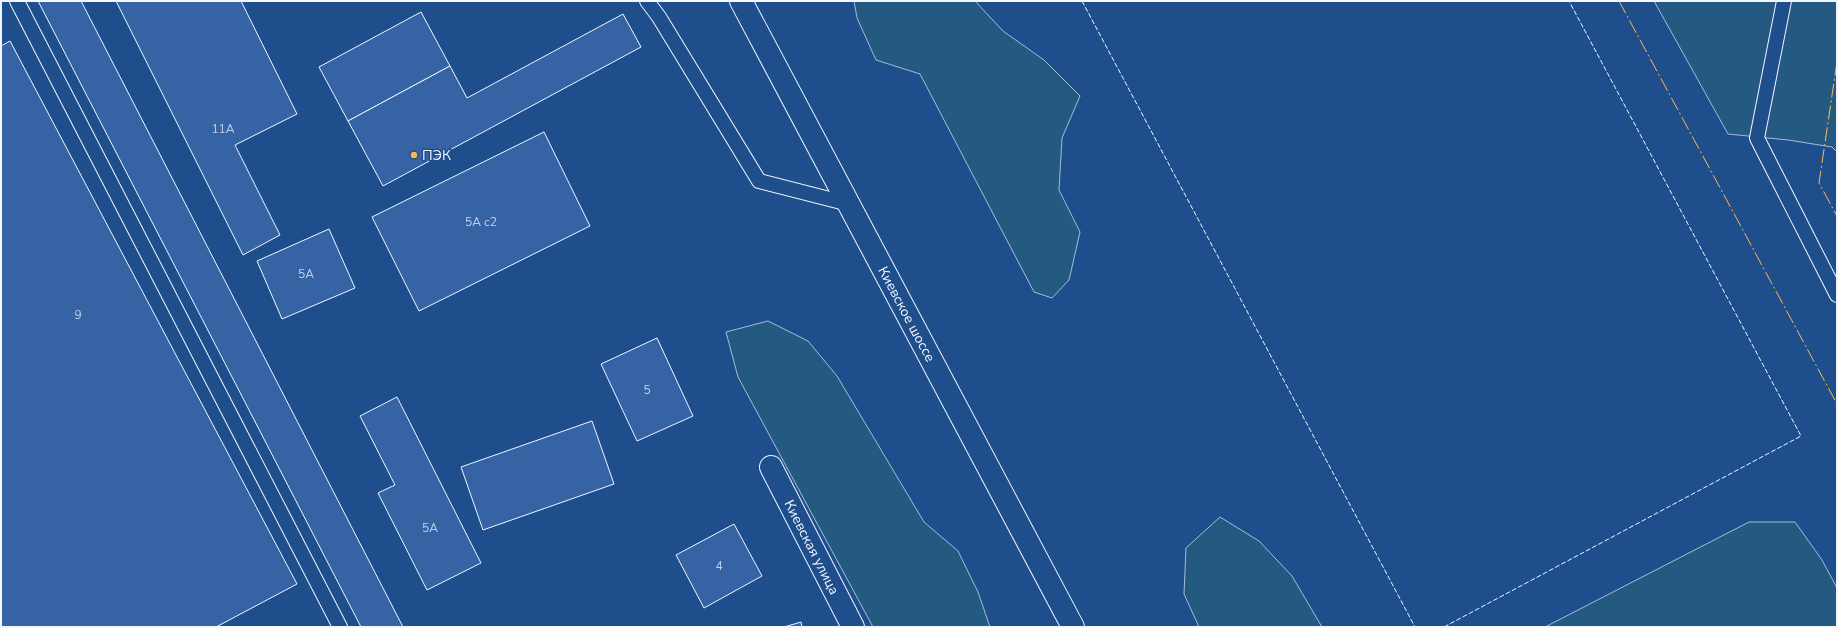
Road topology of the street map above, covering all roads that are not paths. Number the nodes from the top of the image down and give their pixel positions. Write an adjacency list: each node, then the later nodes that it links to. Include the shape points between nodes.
1 (17, 1): 8 (lane)
2 (647, 1): 5 (lane, via 759,181)
3 (741, 1): 5 (main road, Киевское шоссе)
4 (1784, 1): 6 (lane, via 1757,138)
5 (849, 204): 10 (main road, Киевское шоссе)
6 (1837, 295)
7 (771, 467): 9 (main road, Киевская улица)
8 (340, 627)
9 (854, 627)
10 (1073, 627)

